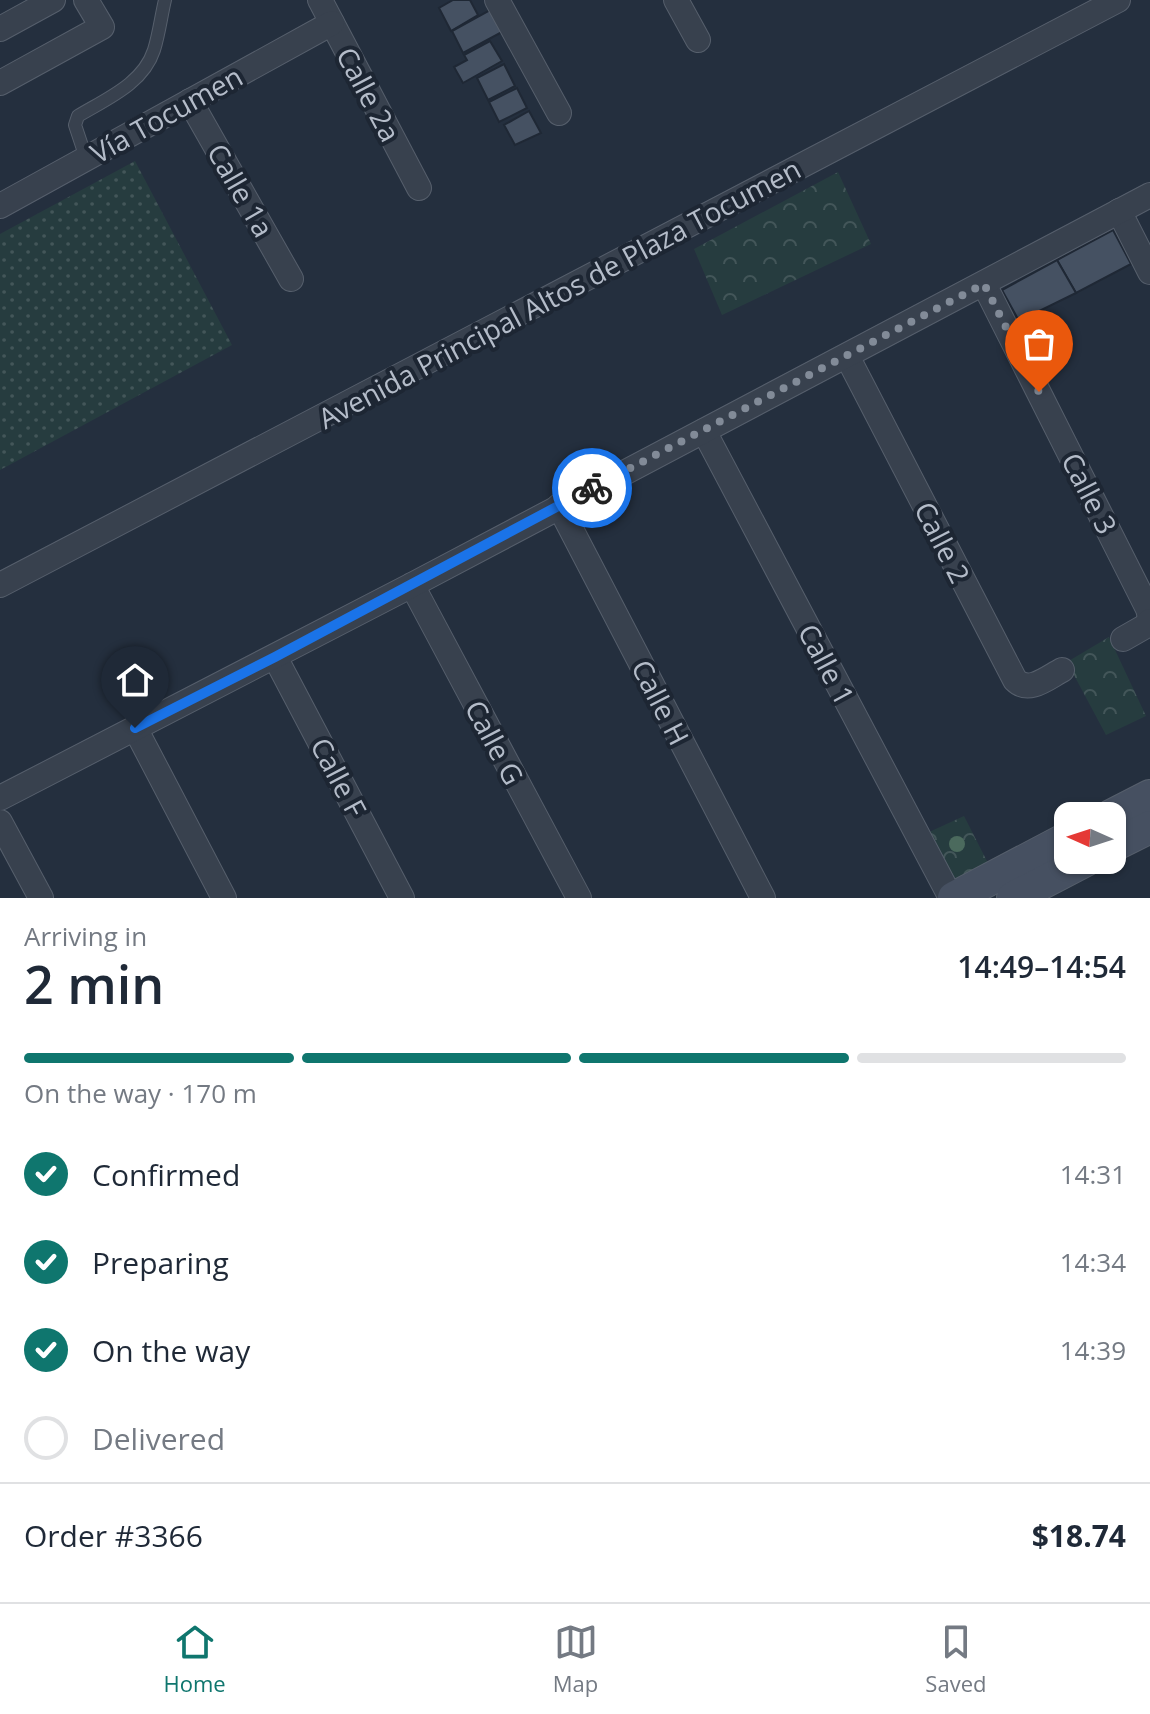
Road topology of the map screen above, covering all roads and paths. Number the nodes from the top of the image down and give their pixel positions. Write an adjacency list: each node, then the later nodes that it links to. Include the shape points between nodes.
1 (53, 0): 9 (street)
2 (86, 0): 11 (street, via 102,27)
3 (165, 0): 14 (lane, via 153,53 142,71 130,85 78,116 75,125)
4 (320, 0): 8 (street, Calle 2a)
5 (497, 0): 13 (street)
6 (676, 0): 10 (street)
7 (1118, 0): 25 (street, Avenida Principal Altos de Plaza Tocumen)
8 (332, 23): 12 (street, Vía Tocumen); 15 (street, Calle 2a)
9 (0, 29)
10 (698, 40)
11 (0, 83)
12 (190, 101): 14 (street, Vía Tocumen); 20 (street, Calle 1a)
13 (559, 113)
14 (86, 158): 17 (street, Vía Tocumen)
15 (419, 188)
16 (1150, 195): 18 (street)
17 (3, 196)
18 (1119, 211): 19 (street); 21 (street)
19 (1150, 272)
20 (291, 279)
21 (984, 284): 22 (street); 27 (street, Calle 3)
22 (847, 356): 23 (street); 30 (street, Calle 2, via 1015,680 1029,687)
23 (704, 431): 24 (street); 45 (street, Calle 1)
24 (559, 506): 26 (street); 44 (street, Calle H)
25 (0, 585)
26 (412, 585): 29 (street); 43 (street, Calle G)
27 (1150, 619): 28 (street, Calle 3)
28 (1123, 639)
29 (275, 657): 31 (street); 42 (street, Calle F)
30 (1062, 670)
31 (135, 728): 33 (street); 41 (street)
32 (1150, 796): 34 (street)
33 (0, 798)
34 (1126, 808)
35 (0, 822): 40 (street)
36 (1150, 827): 37 (street)
37 (1126, 839)
38 (1054, 845): 45 (street)
39 (1059, 874): 46 (street)
40 (41, 898)
41 (224, 898)
42 (402, 898)
43 (579, 898)
44 (763, 898)
45 (952, 898)
46 (1013, 898)

